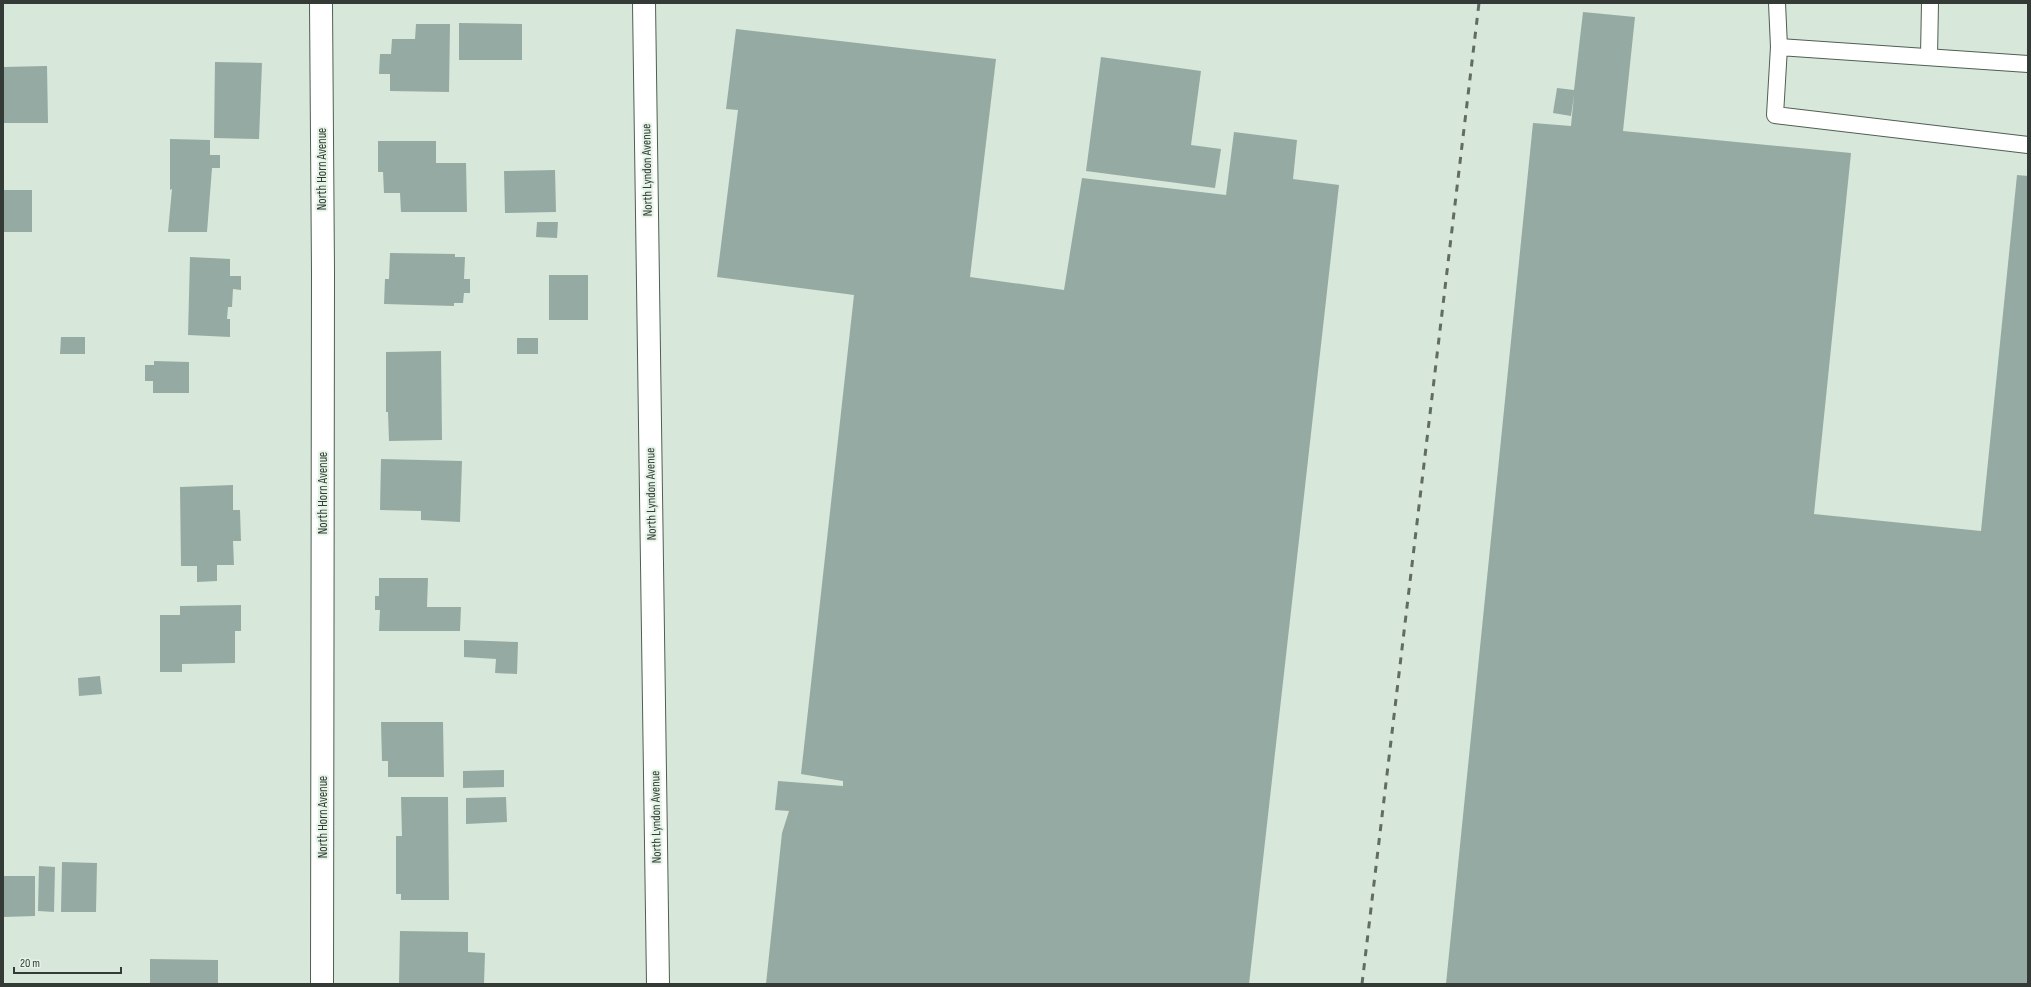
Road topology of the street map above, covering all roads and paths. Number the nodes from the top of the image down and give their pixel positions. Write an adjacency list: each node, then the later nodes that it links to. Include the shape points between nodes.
1 (321, 3): 9 (street, North Horn Avenue)
2 (644, 3): 10 (street, North Lyndon Avenue)
3 (1778, 3): 5 (lane)
4 (1930, 3): 6 (lane)
5 (1779, 47): 6 (lane); 8 (lane, via 1775,115)
6 (1929, 56): 7 (lane)
7 (2028, 64)
8 (2028, 146)
9 (322, 984)
10 (658, 984)

